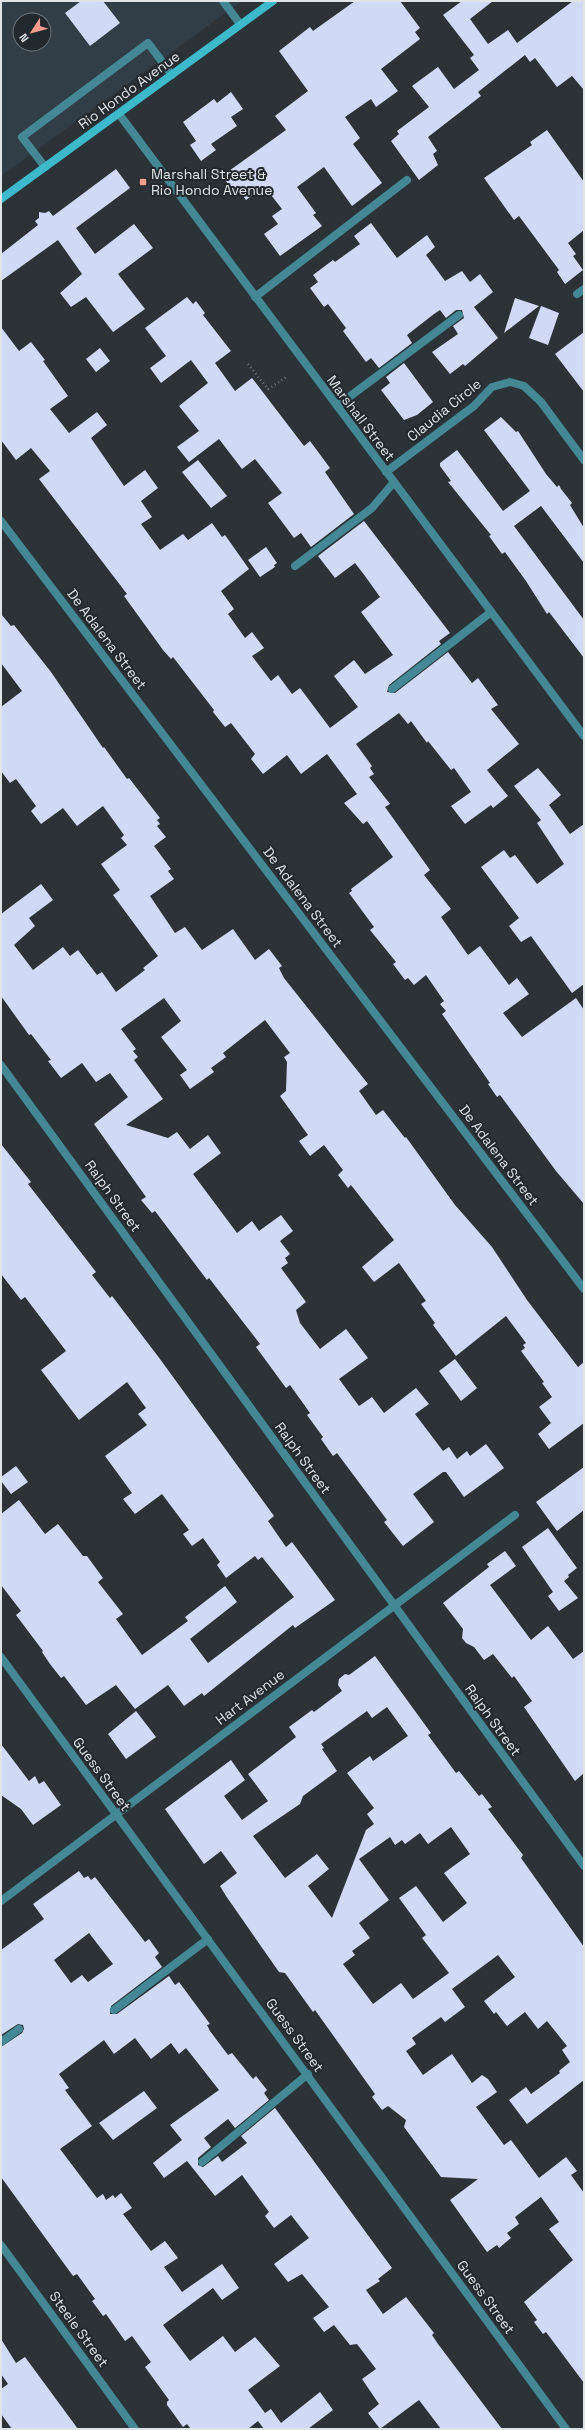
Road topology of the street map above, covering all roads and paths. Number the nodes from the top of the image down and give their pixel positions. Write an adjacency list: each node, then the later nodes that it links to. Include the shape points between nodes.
1 (223, 1): 3 (street)
2 (273, 1): 3 (street, Rio Hondo Avenue)
3 (240, 24): 4 (street, Rio Hondo Avenue)
4 (172, 75): 5 (street, Rio Hondo Avenue); 6 (street, via 148,43 22,137)
5 (119, 114): 6 (street, Rio Hondo Avenue); 11 (street, Marshall Street)
6 (45, 167): 8 (street, Rio Hondo Avenue)
7 (407, 180): 11 (street)
8 (1, 198)
9 (584, 289): 10 (street)
10 (577, 294)
11 (255, 297): 15 (street, Marshall Street)
12 (459, 315): 15 (street)
13 (248, 364): 14 (path, via 268,389)
14 (288, 376)
15 (337, 406): 17 (street, Marshall Street)
16 (584, 460): 17 (street, Claudia Circle, via 541,402 524,386 510,382 492,387 474,406)
17 (386, 472): 18 (street, Marshall Street)
18 (394, 482): 20 (street, via 372,508); 21 (street, Marshall Street)
19 (1, 521): 25 (street, De Adalena Street)
20 (295, 566)
21 (491, 612): 22 (street); 23 (street, Marshall Street)
22 (392, 689)
23 (584, 736)
24 (1, 1065): 27 (street, Ralph Street)
25 (584, 1289)
26 (515, 1515): 27 (street, Hart Avenue)
27 (394, 1606): 29 (street, Hart Avenue); 30 (street, Ralph Street)
28 (1, 1657): 29 (street, Guess Street)
29 (115, 1814): 31 (street, Hart Avenue); 32 (street, Guess Street)
30 (584, 1866)
31 (1, 1901)
32 (208, 1939): 33 (street); 36 (street, Guess Street)
33 (114, 2010)
34 (18, 2029): 35 (street)
35 (1, 2042)
36 (308, 2074): 37 (street); 40 (street, Guess Street)
37 (202, 2162)
38 (1, 2245): 39 (street, Steele Street)
39 (135, 2429)
40 (566, 2429)

